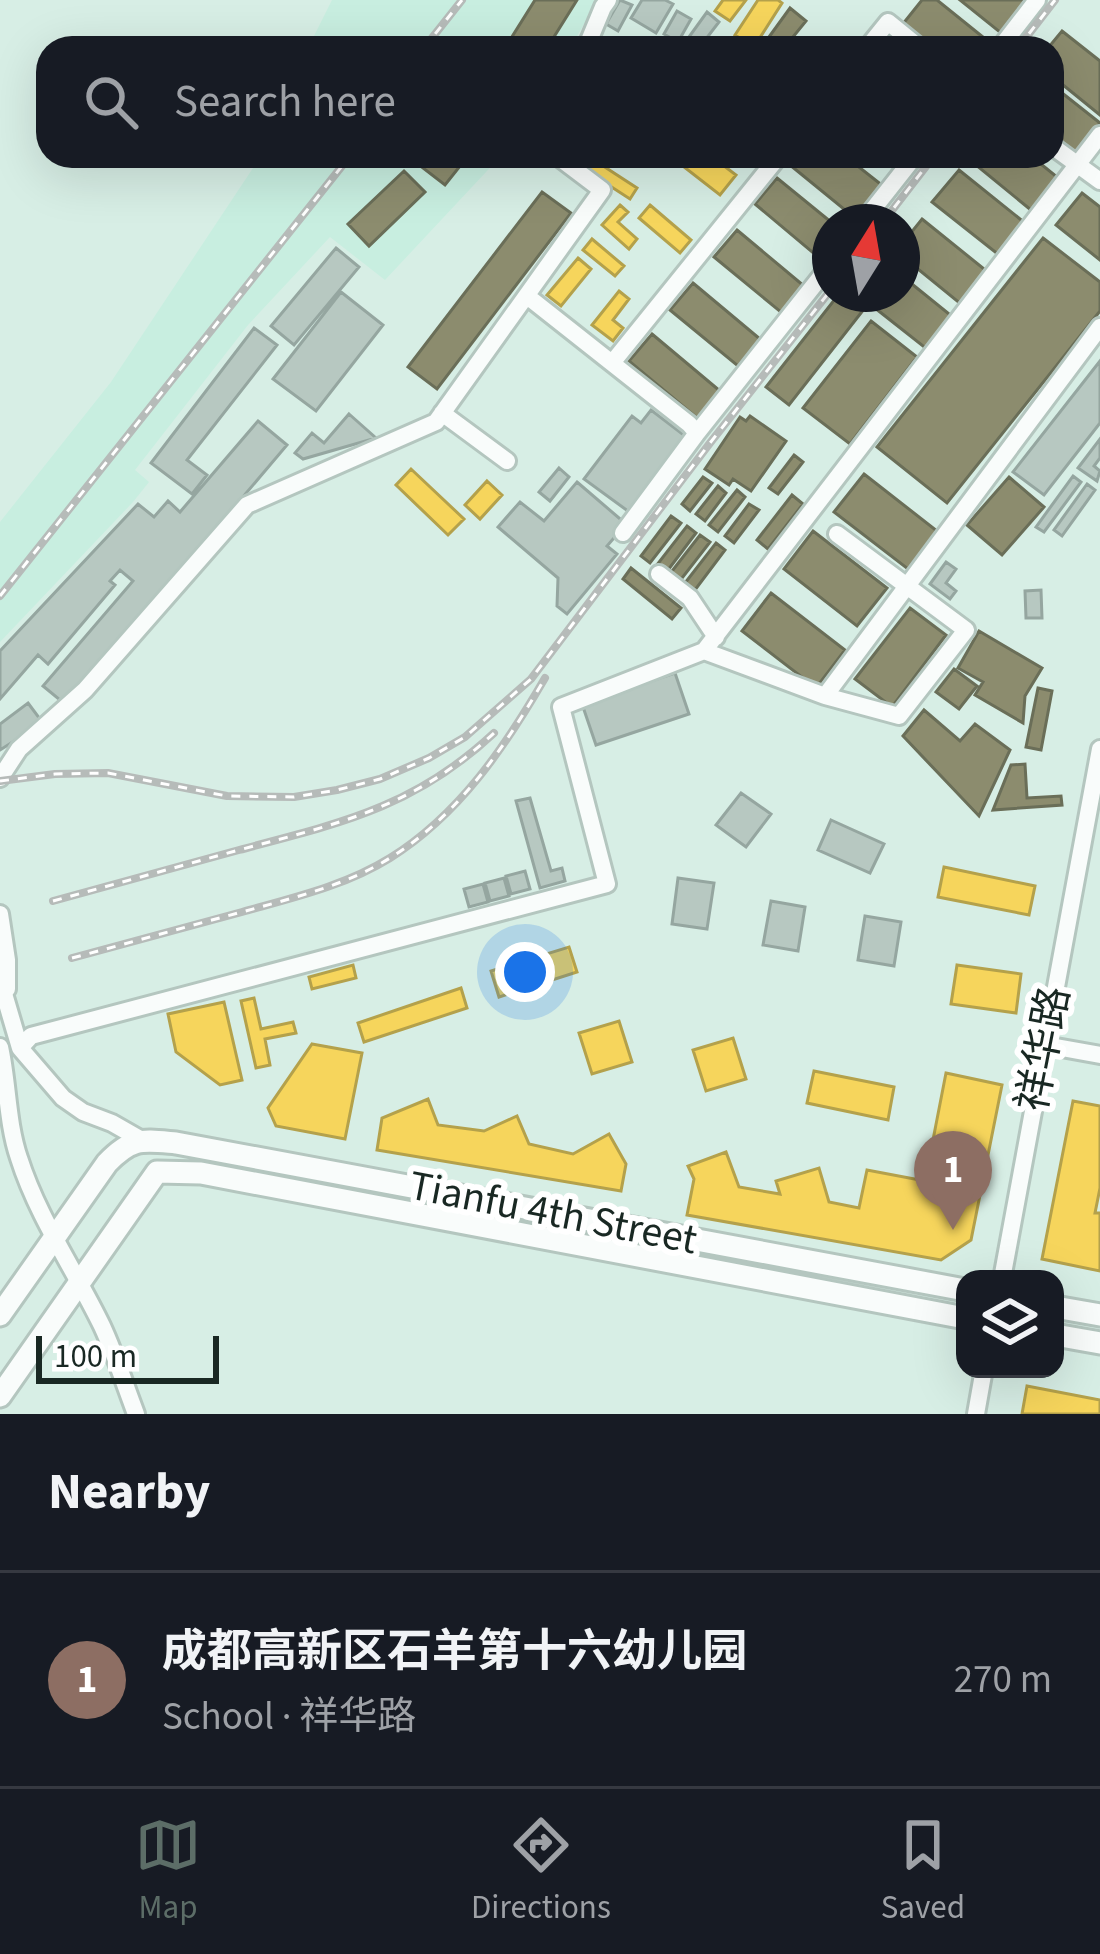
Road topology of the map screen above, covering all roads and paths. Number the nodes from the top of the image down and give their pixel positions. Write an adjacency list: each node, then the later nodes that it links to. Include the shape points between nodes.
1 (608, 0): 3 (street)
2 (1037, 0): 6 (street)
3 (592, 36)
4 (877, 36): 5 (street, via 888,22)
5 (905, 36)
6 (1009, 36)
7 (1100, 135): 9 (street)
8 (1064, 154): 9 (street)
9 (1078, 164): 13 (street); 26 (street)
10 (573, 168): 16 (street, via 602,190)
11 (769, 168): 18 (street)
12 (906, 168): 14 (street)
13 (1100, 182)
14 (877, 204)
15 (812, 288): 20 (street)
16 (527, 296): 18 (street); 19 (street)
17 (1100, 327): 25 (street)
18 (612, 363): 20 (street)
19 (442, 413): 21 (street); 29 (street, via 247,505)
20 (697, 434): 22 (street)
21 (507, 461)
22 (622, 533)
23 (837, 534): 25 (street)
24 (658, 574): 26 (street, via 690,598)
25 (908, 584): 27 (street); 27 (street, via 966,630 899,716)
26 (710, 644): 27 (street); 36 (street, via 560,707 607,884 31,1036)
27 (825, 696)
28 (1100, 749): 30 (street, 祥华路)
29 (0, 778)
30 (1094, 822): 34 (street, 祥华路)
31 (0, 914): 33 (street)
32 (0, 980): 33 (street)
33 (8, 1014): 36 (street)
34 (1045, 1045): 37 (street); 40 (street, 祥华路)
35 (0, 1047): 39 (street, via 19,1160)
36 (20, 1048): 38 (street, via 63,1098)
37 (1100, 1055)
38 (140, 1139): 39 (main road, via 106,1163); 42 (main road, Tianfu 4th Street)
39 (54, 1238): 41 (street); 44 (main road)
40 (1003, 1270)
41 (79, 1283): 46 (main road, Tianfu 4th Street, via 157,1172 201,1173); 50 (main road); 51 (street)
42 (956, 1288)
43 (1064, 1308): 45 (main road)
44 (0, 1315)
45 (1100, 1315)
46 (956, 1316)
47 (1064, 1337): 48 (main road)
48 (1100, 1343)
49 (982, 1378): 52 (street)
50 (0, 1396)
51 (136, 1414)
52 (976, 1414)

